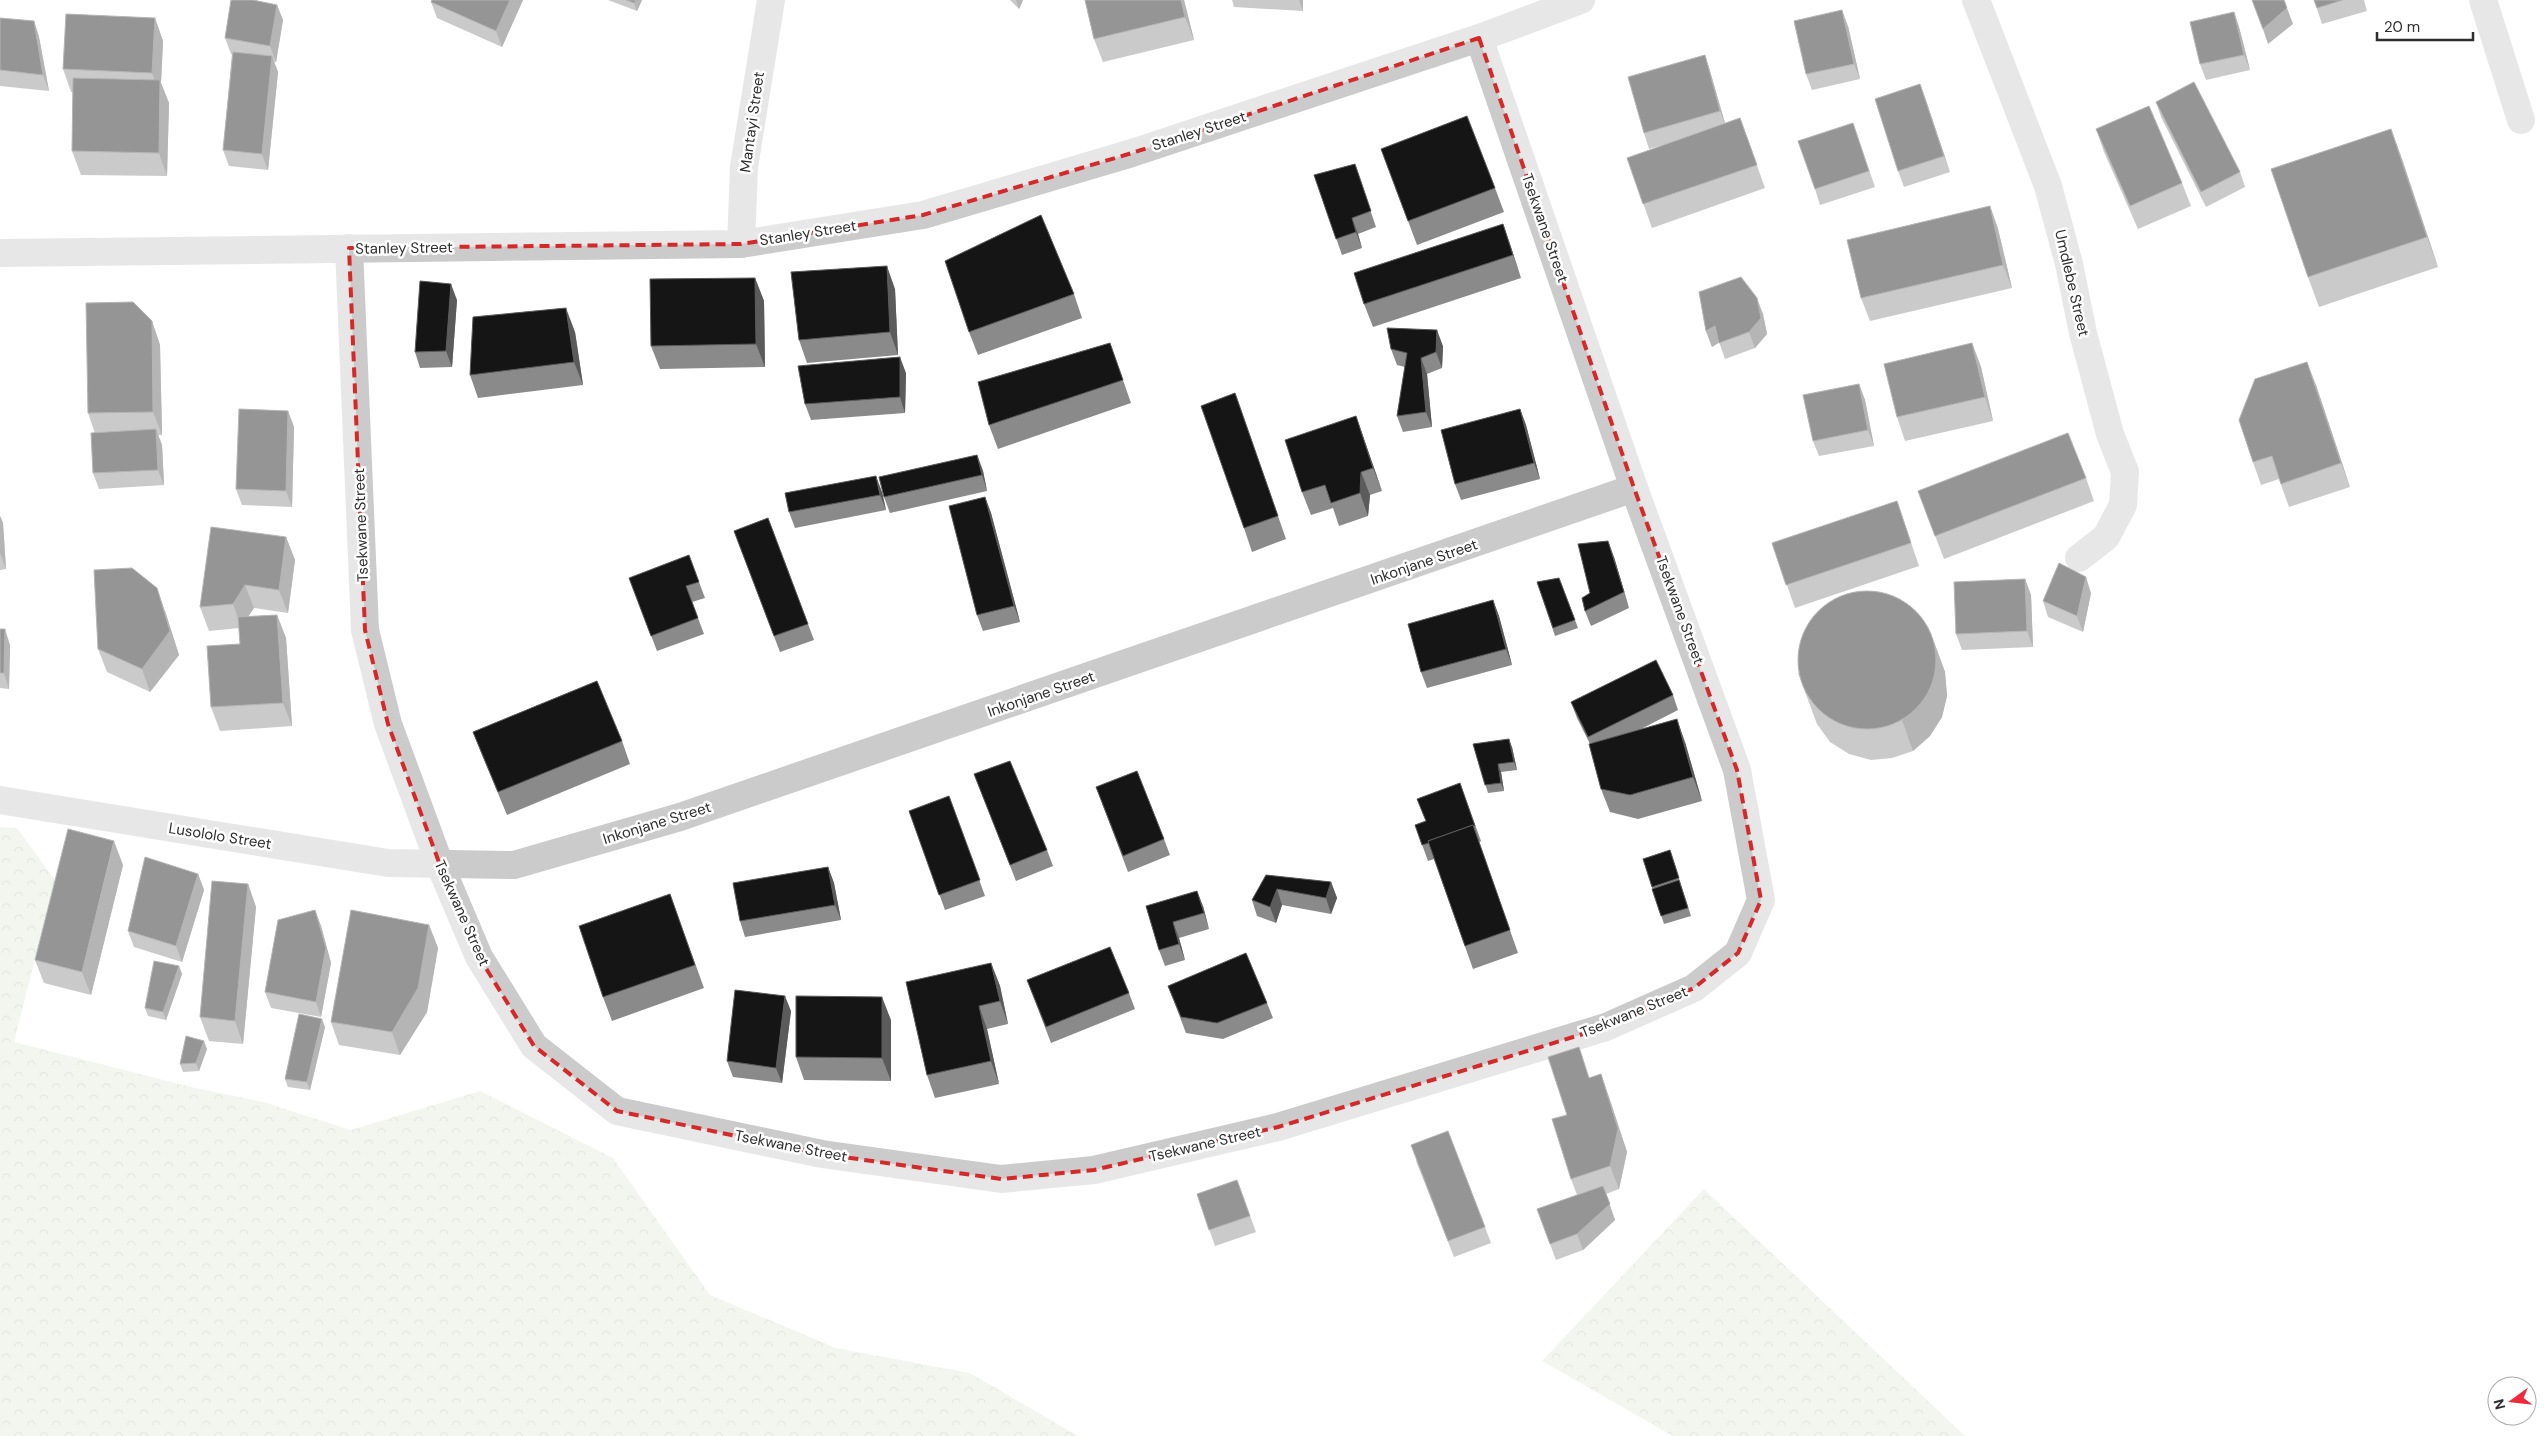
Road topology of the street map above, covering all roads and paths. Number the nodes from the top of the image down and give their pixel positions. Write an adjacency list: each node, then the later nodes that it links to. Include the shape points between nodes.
1 (771, 0): 7 (street, Mantayi Street, via 744,167)
2 (1581, 0): 5 (street, Stanley Street)
3 (1976, 0): 11 (street, Umdlebe Street, via 2048,186 2095,379 2110,434 2125,472 2123,505 2106,537)
4 (2483, 0): 6 (street)
5 (1479, 38): 7 (street, Stanley Street, via 1132,153 924,215); 10 (street, Tsekwane Street)
6 (2521, 120)
7 (741, 244): 8 (street, Stanley Street)
8 (349, 248): 9 (street, Stanley Street); 13 (street, Tsekwane Street, via 365,630 388,724)
9 (0, 252)
10 (1634, 488): 13 (street, Inkonjane Street, via 680,817 514,865); 13 (street, Tsekwane Street, via 1737,770 1760,900 1738,952 1694,988 1606,1027 1278,1127 1094,1170 1001,1180 822,1154 617,1111 534,1046 479,957)
11 (2079, 558)
12 (0, 800): 13 (street, Lusololo Street, via 388,863)
13 (440, 865)

